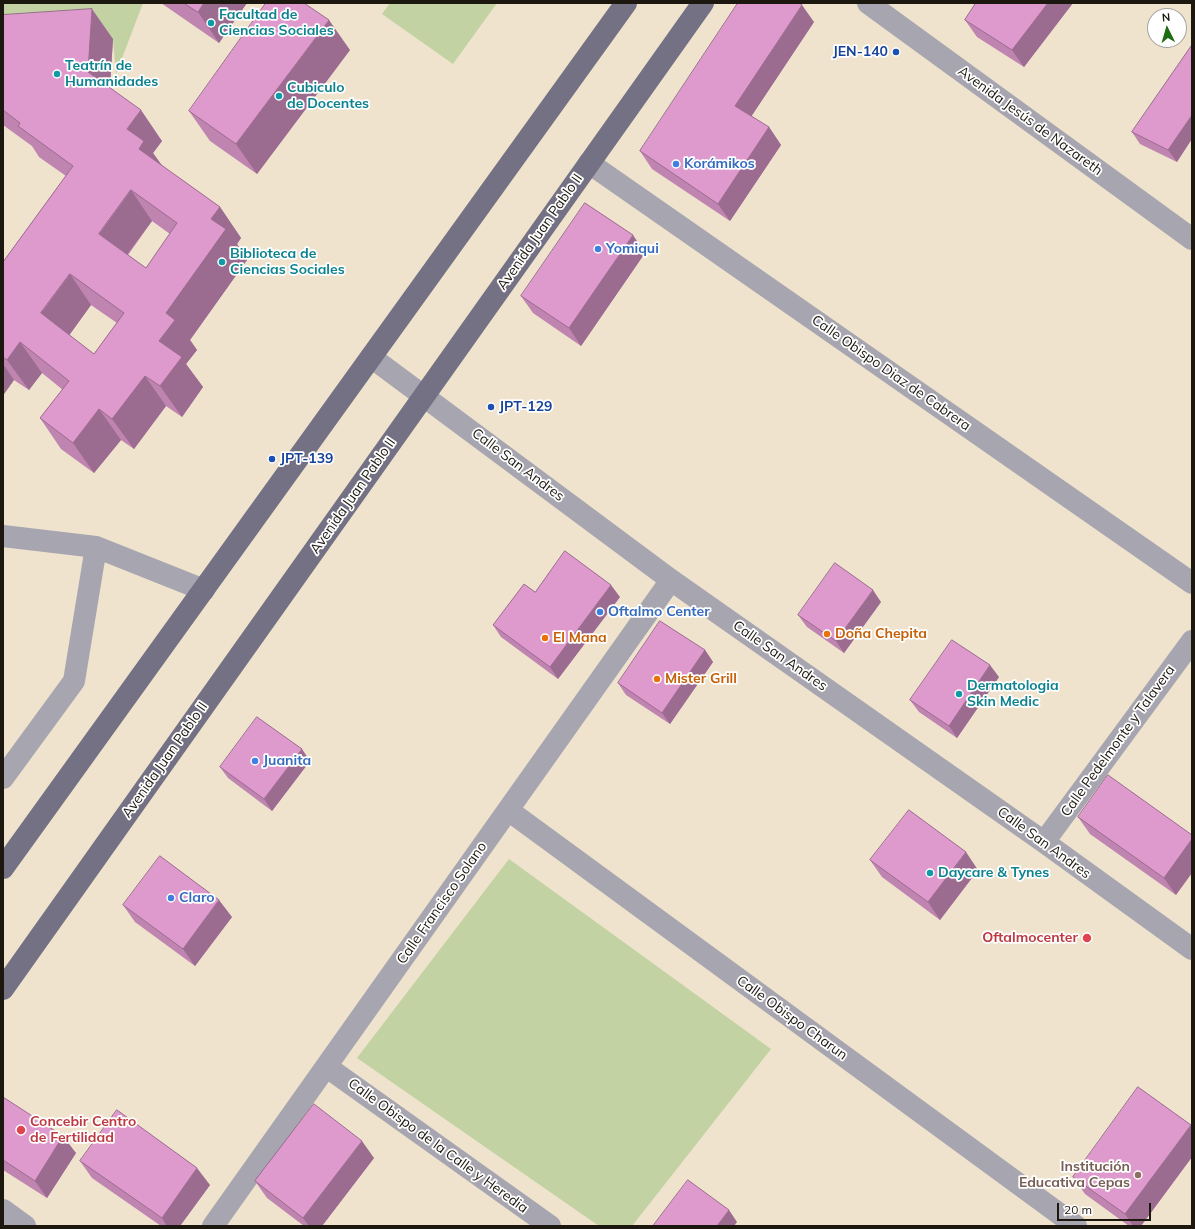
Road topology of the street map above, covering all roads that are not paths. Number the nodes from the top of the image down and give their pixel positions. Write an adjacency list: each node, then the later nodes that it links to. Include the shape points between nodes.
1 (626, 3): 6 (main road)
2 (702, 3): 4 (main road, Avenida Juan Pablo II)
3 (868, 3): 5 (street, Avenida Jesús de Nazareth)
4 (589, 162): 7 (main road, Avenida Juan Pablo II); 11 (street, Calle Obispo Diaz de Cabrera)
5 (1192, 239)
6 (371, 357): 7 (street, Calle San Andres); 12 (main road)
7 (424, 395): 10 (street, Calle San Andres); 19 (main road, Avenida Juan Pablo II)
8 (3, 536): 9 (street)
9 (96, 547): 12 (street); 14 (street, via 74,681)
10 (671, 580): 15 (street, Calle Francisco Solano); 16 (street, Calle San Andres)
11 (1192, 583)
12 (204, 590): 17 (main road)
13 (1192, 641): 16 (street, Calle Pedelmonte y Talavera)
14 (3, 778)
15 (508, 810): 20 (street, Calle Francisco Solano); 25 (street, Calle Obispo Charun)
16 (1044, 842): 18 (street, Calle San Andres)
17 (3, 868)
18 (1192, 949)
19 (3, 989)
20 (327, 1066): 23 (street, Calle Francisco Solano); 24 (street, Calle Obispo de la Calle y Heredia)
21 (3, 1210): 22 (street)
22 (25, 1226)
23 (213, 1226)
24 (550, 1226)
25 (1076, 1226)

